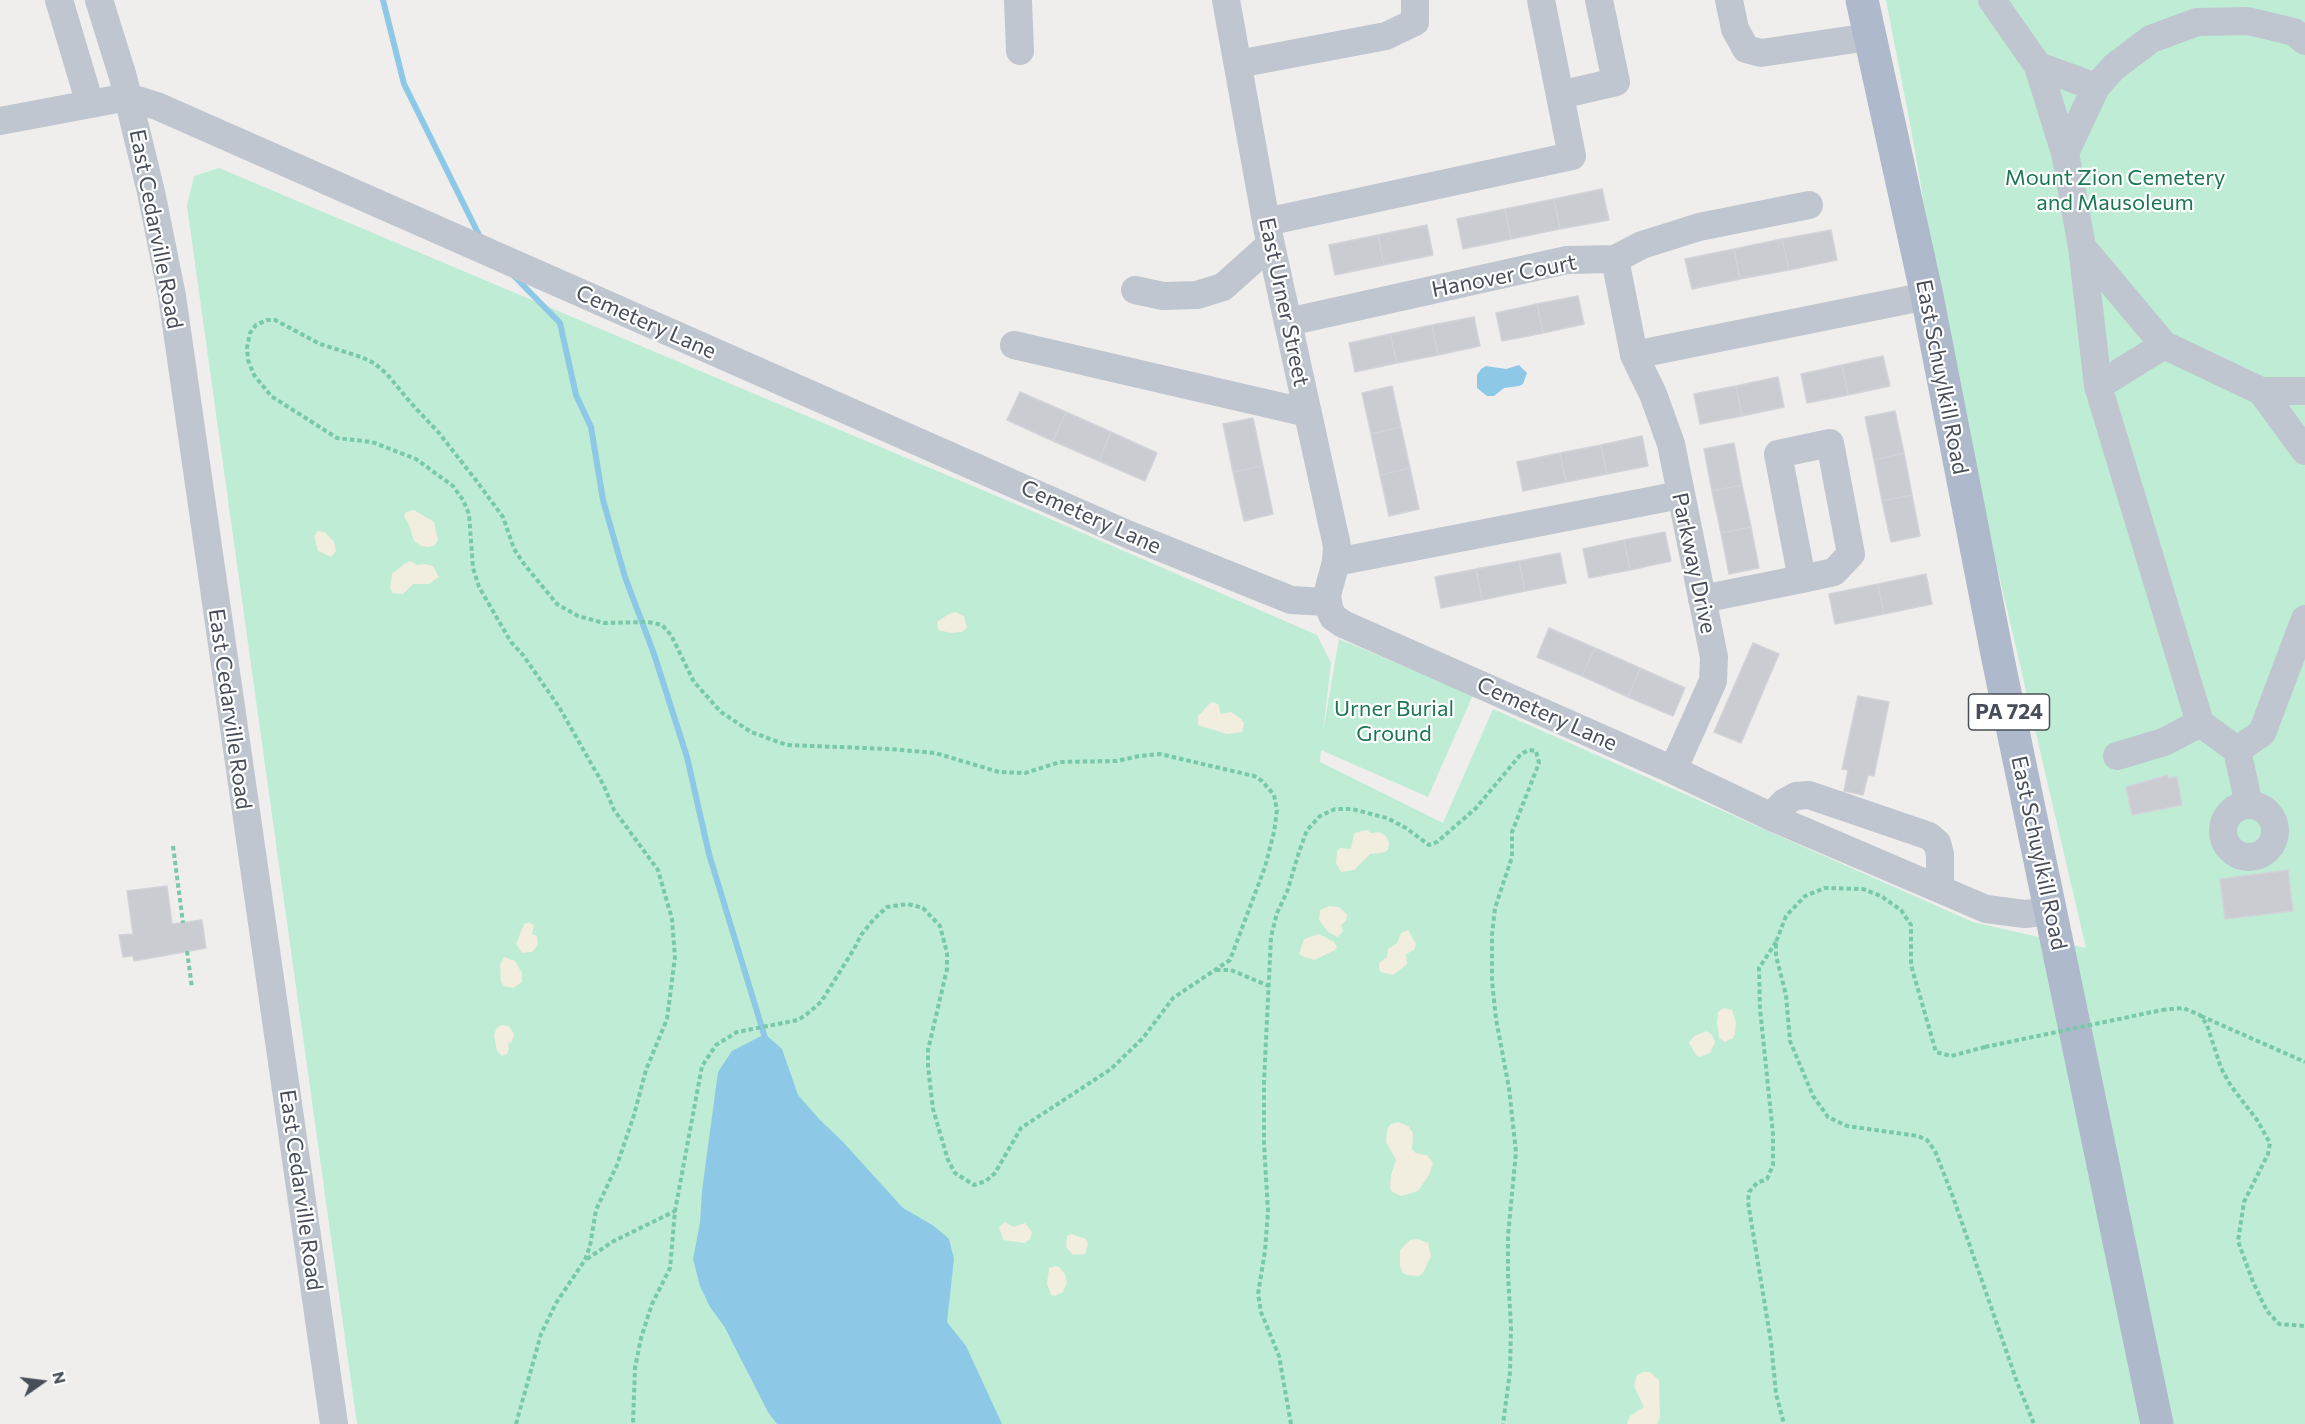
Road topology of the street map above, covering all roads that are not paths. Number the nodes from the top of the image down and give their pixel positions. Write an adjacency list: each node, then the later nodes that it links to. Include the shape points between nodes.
1 (93, 0): 11 (street)
2 (99, 0): 19 (street, East Cedarville Road)
3 (1018, 0): 14 (street)
4 (1226, 0): 15 (street, East Urner Street)
5 (1415, 0): 15 (street, via 1415,22 1386,36)
6 (1541, 0): 18 (street)
7 (1599, 0): 18 (street, via 1616,82)
8 (1729, 0): 12 (street, via 1735,30 1746,50 1761,52)
9 (1862, 0): 12 (main road, East Schuylkill Road / PA 724)
10 (1992, 0): 16 (street)
11 (62, 9): 20 (street)
12 (1869, 37): 28 (main road, East Schuylkill Road / PA 724)
13 (2305, 41): 17 (street, via 2294,32 2248,21 2197,22 2151,39 2114,67)
14 (1020, 51)
15 (1238, 64): 24 (street, East Urner Street)
16 (2038, 66): 17 (street); 22 (street)
17 (2096, 87): 22 (street)
18 (1560, 95): 24 (street, via 1572,156)
19 (128, 97): 20 (street); 42 (street, Cemetery Lane, via 157,106 1126,534 1292,600); 52 (street, East Cedarville Road, via 172,296)
20 (90, 105): 21 (street)
21 (0, 121)
22 (2065, 153): 25 (street)
23 (1809, 205): 26 (street, via 1699,227 1642,244)
24 (1269, 233): 27 (street, via 1223,287 1197,295 1163,296); 29 (street, East Urner Street)
25 (2082, 247): 31 (street); 33 (street)
26 (1615, 260): 29 (street, Hanover Court, via 1567,260); 32 (street)
27 (1135, 290)
28 (1927, 296): 32 (street); 51 (main road, East Schuylkill Road / PA 724)
29 (1288, 322): 36 (street, East Urner Street)
30 (1014, 345): 36 (street)
31 (2164, 345): 33 (street); 34 (street)
32 (1634, 355): 38 (street, Parkway Drive, via 1671,444)
33 (2098, 386): 44 (street)
34 (2261, 391): 35 (street); 37 (street)
35 (2305, 391)
36 (1308, 413): 39 (street, East Urner Street)
37 (2305, 451)
38 (1680, 495): 39 (street); 41 (street, Parkway Drive)
39 (1336, 561): 42 (street, East Urner Street)
40 (1802, 579): 41 (street)
41 (1702, 599): 47 (street, Parkway Drive, via 1714,657 1713,681)
42 (1328, 603): 47 (street, Cemetery Lane, via 1333,616 1343,624)
43 (2305, 619): 45 (street, via 2262,733)
44 (2200, 723): 45 (street); 46 (street, via 2164,742)
45 (2236, 750): 48 (street)
46 (2116, 756)
47 (1673, 770): 49 (street, Cemetery Lane)
48 (2249, 805)
49 (1771, 816): 50 (street, Cemetery Lane); 50 (street, via 1785,802 1809,795 1929,836 1940,854)
50 (1940, 890): 51 (street, Cemetery Lane, via 1997,912)
51 (2052, 911): 53 (main road, East Schuylkill Road / PA 724)
52 (334, 1424)
53 (2157, 1424)

